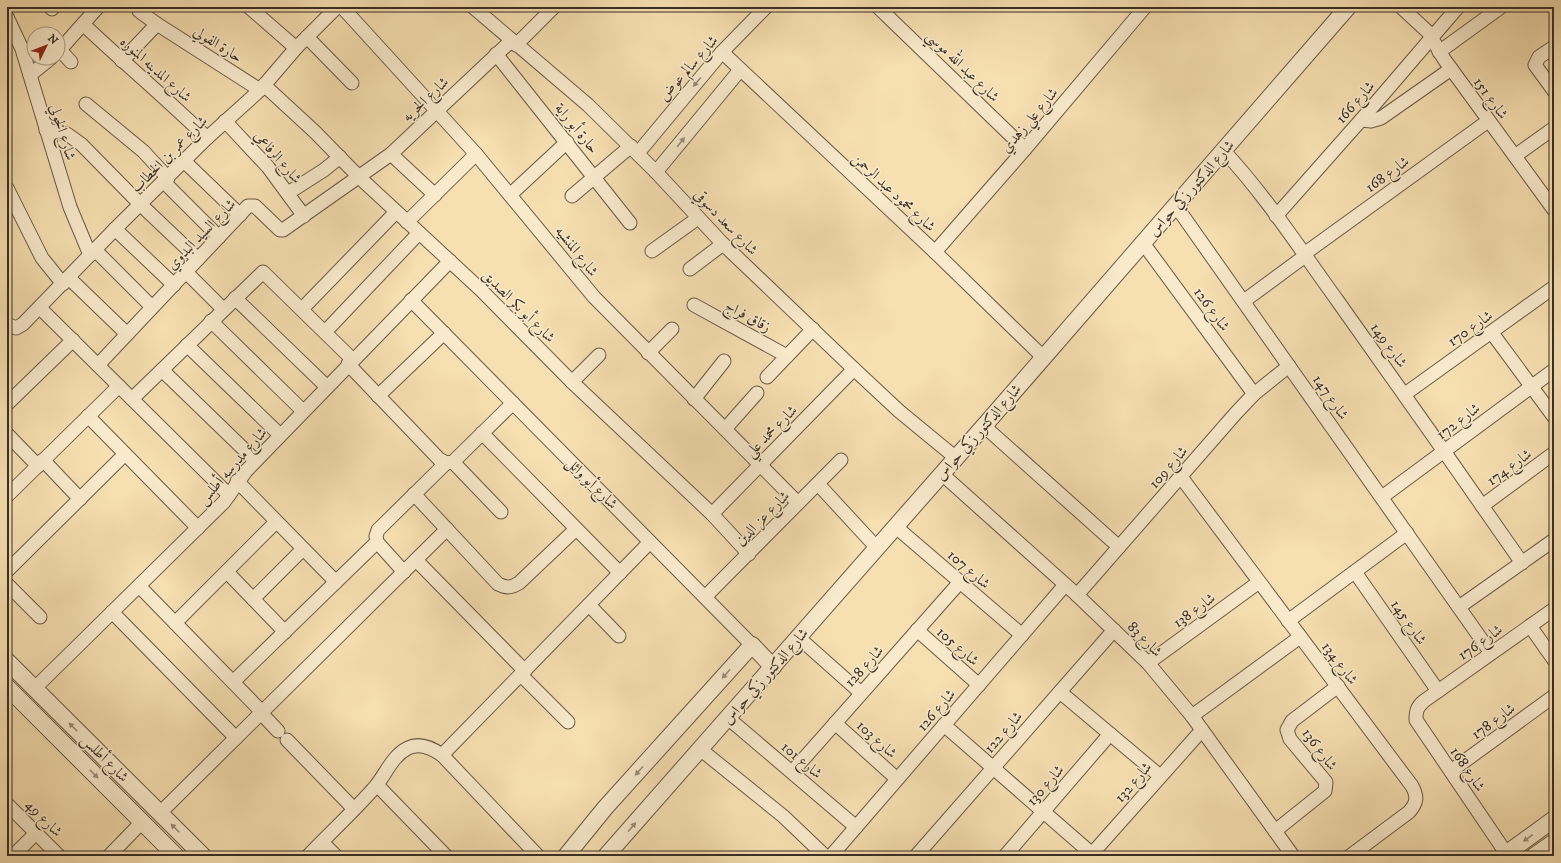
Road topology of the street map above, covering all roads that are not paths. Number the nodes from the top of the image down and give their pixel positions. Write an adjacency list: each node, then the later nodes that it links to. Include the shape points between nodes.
1 (98, 7): 16 (street)
2 (249, 7): 23 (street)
3 (337, 7): 18 (street, شارع عمر بن الخطاب)
4 (342, 7): 38 (street, شارع المنشيه)
5 (473, 7): 21 (street, شارع سعد دسوقي)
6 (554, 7): 21 (street, شارع الحريه)
7 (766, 7): 24 (street, شارع سالم عوض)
8 (878, 7): 46 (street, شارع عبد الله موسي)
9 (1145, 7): 46 (street, شارع علي زهدي)
10 (1348, 7): 48 (street, شارع الدكتور زكي حواس)
11 (1401, 7): 19 (street, شارع 151)
12 (1458, 7): 19 (street, شارع 166)
13 (1501, 7): 25 (street)
14 (139, 11): 17 (street, حارة الفولي)
15 (7, 17): 33 (street, شارع الخولي, via 22,49)
16 (83, 24): 20 (street); 28 (street, شارع المدينه المنوره)
17 (157, 24): 28 (street); 35 (street, حارة الفولي)
18 (307, 37): 23 (street, شارع عمر بن الخطاب); 34 (street)
19 (1432, 37): 25 (street, شارع 151); 39 (street, شارع 166)
20 (66, 42)
21 (514, 43): 26 (street, شارع الحريه); 47 (street, شارع سعد دسوقي, via 588,105)
22 (1554, 47): 36 (street, via 1539,57 1535,64)
23 (296, 48): 35 (street, شارع عمر بن الخطاب)
24 (722, 52): 32 (street, شارع محمود عبد الرحمن); 47 (street, شارع سالم عوض, one-way to 47)
25 (1439, 52): 31 (street, شارع 151)
26 (496, 54): 38 (street, شارع الحريه); 45 (street, حارة أبو راية)
27 (66, 59): 29 (street)
28 (122, 61): 44 (street, شارع المدينه المنوره, via 174,105)
29 (71, 62)
30 (41, 66): 33 (street)
31 (1451, 69): 39 (street, via 1381,118); 40 (street, شارع 151)
32 (740, 70): 54 (street, one-way to 32); 79 (street, شارع محمود عبد الرحمن)
33 (30, 75): 43 (street, شارع الخولي)
34 (352, 83)
35 (262, 87): 41 (street, شارع عمر بن الخطاب); 52 (street, شارع أبو بكر الصديق)
36 (1554, 91)
37 (86, 104): 57 (street, via 143,152)
38 (437, 110): 49 (street, شارع الحريه); 50 (street, شارع المنشيه)
39 (1361, 120): 69 (street, شارع 166)
40 (1488, 120): 51 (street, شارع 151); 81 (street, شارع 168)
41 (225, 121): 44 (street, شارع عمر بن الخطاب); 59 (street, شارع الرفاعي, via 268,167)
42 (1554, 128): 51 (street)
43 (46, 130): 63 (street, via 73,137); 80 (street, شارع الخولي, via 70,207)
44 (207, 138): 53 (street, شارع عمر بن الخطاب)
45 (567, 142): 55 (street, حارة أبو راية); 61 (street)
46 (1025, 149): 79 (street, شارع علي زهدي)
47 (634, 150): 54 (street, شارع سعد دسوقي); 55 (street, شارع سالم عوض)
48 (1223, 150): 64 (street, شارع الدكتور زكي حواس); 69 (street, شارع 149)
49 (391, 154): 56 (street, شارع الحريه); 60 (street)
50 (476, 154): 60 (street); 61 (street, شارع المنشيه)
51 (1514, 156): 65 (street, شارع 151)
52 (340, 157): 56 (street, شارع أبو بكر الصديق); 59 (street)
53 (184, 161): 57 (street, شارع عمر بن الخطاب); 67 (street)
54 (656, 172): 70 (street, شارع سعد دسوقي)
55 (594, 176): 62 (street, شارع سالم عوض); 72 (street, حارة أبو راية)
56 (359, 177): 66 (street, شارع أبو بكر الصديق); 68 (street, شارع السيد البدوي)
57 (166, 180): 63 (street, شارع عمر بن الخطاب); 75 (street)
58 (7, 188): 86 (street, via 42,258)
59 (288, 193): 68 (street, شارع الرفاعي)
60 (435, 195): 71 (street)
61 (510, 195): 107 (street, شارع المنشيه, via 575,276)
62 (572, 196)
63 (140, 204): 73 (street, شارع عمر بن الخطاب); 82 (street)
64 (1176, 206): 76 (street, شارع الدكتور زكي حواس); 91 (street, شارع 147)
65 (1554, 209)
66 (396, 212): 71 (street, شارع أبو بكر الصديق); 96 (street)
67 (240, 215): 68 (street, شارع السيد البدوي, via 248,206 255,206 281,230); 75 (street, شارع السيد البدوي)
68 (304, 216)
69 (1276, 216): 81 (street, شارع 149)
70 (698, 218): 77 (street, شارع سعد دسوقي); 78 (street)
71 (407, 222): 74 (street, شارع أبو بكر الصديق)
72 (630, 223)
73 (115, 229): 80 (street, شارع عمر بن الخطاب); 87 (street)
74 (418, 233): 83 (street, شارع أبو بكر الصديق); 101 (street)
75 (219, 237): 82 (street, شارع السيد البدوي)
76 (1144, 243): 110 (street, شارع الدكتور زكي حواس); 124 (street, شارع 126)
77 (723, 244): 84 (street); 100 (street, شارع سعد دسوقي)
78 (652, 251)
79 (935, 252): 110 (street, شارع محمود عبد الرحمن)
80 (92, 253): 86 (street, شارع عمر بن الخطاب); 93 (street)
81 (1304, 255): 91 (street, شارع 168); 125 (street, شارع 149)
82 (198, 259): 85 (street, شارع السيد البدوي)
83 (450, 261): 90 (street, شارع مدرسه أطلس); 119 (street, شارع أبو بكر الصديق)
84 (690, 268)
85 (186, 272): 87 (street, شارع السيد البدوي); 95 (street)
86 (66, 281): 94 (street, شارع عمر بن الخطاب); 104 (street)
87 (174, 285): 93 (street, شارع السيد البدوي)
88 (1554, 287): 103 (street, شارع 170)
89 (235, 298): 95 (street); 96 (street, via 263,272); 121 (street)
90 (411, 300): 102 (street, شارع أبو وائل); 112 (street, شارع مدرسه أطلس)
91 (1244, 301): 114 (street, شارع 147)
92 (694, 305): 109 (street, زقاق فراج)
93 (152, 307): 104 (street, شارع السيد البدوي)
94 (40, 308): 98 (street, شارع عمر بن الخطاب, via 24,324 16,328); 105 (street)
95 (223, 309): 97 (street)
96 (302, 309): 101 (street)
97 (211, 321): 106 (street); 131 (street)
98 (7, 324)
99 (672, 329): 107 (street)
100 (813, 329): 109 (street); 116 (street, شارع سعد دسوقي)
101 (325, 332): 112 (street)
102 (444, 333): 126 (street); 129 (street, شارع أبو وائل)
103 (1492, 333): 122 (street); 125 (street, شارع 170)
104 (127, 334): 113 (street, شارع السيد البدوي)
105 (72, 340): 113 (street); 130 (street)
106 (186, 345): 115 (street); 138 (street)
107 (648, 353): 128 (street, شارع المنشيه)
108 (599, 355): 119 (street)
109 (787, 356): 118 (street)
110 (1043, 357): 134 (street, شارع الدكتور زكي حواس)
111 (724, 361): 128 (street)
112 (351, 362): 121 (street, شارع مدرسه أطلس); 126 (street)
113 (98, 365): 120 (street)
114 (1289, 366): 124 (street, شارع 109); 155 (street, شارع 147)
115 (162, 370): 127 (street); 143 (street)
116 (854, 370): 142 (street, شارع سعد دسوقي); 147 (street, شارع محمد علي)
117 (1554, 370): 122 (street, شارع 172)
118 (766, 378)
119 (572, 382): 160 (street, شارع أبو بكر الصديق)
120 (119, 386): 127 (street); 132 (street)
121 (327, 387): 131 (street, شارع مدرسه أطلس)
122 (1530, 387): 133 (street); 139 (street, شارع 172)
123 (757, 393): 135 (street)
124 (1254, 394): 149 (street, شارع 109)
125 (1405, 394): 139 (street, شارع 149)
126 (378, 396): 145 (street, via 439,459)
127 (132, 399): 153 (street)
128 (694, 399): 135 (street, شارع المنشيه)
129 (513, 403): 136 (street); 169 (street, شارع أبو وائل)
130 (7, 404)
131 (303, 411): 138 (street, شارع مدرسه أطلس)
132 (88, 416): 141 (street); 146 (street)
133 (1554, 417)
134 (984, 426): 142 (street, شارع الدكتور زكي حواس); 170 (street)
135 (725, 430): 147 (street, شارع المنشيه)
136 (482, 433): 145 (street); 165 (street)
137 (7, 434): 146 (street)
138 (280, 435): 143 (street, شارع مدرسه أطلس)
139 (1444, 451): 155 (street, شارع 172); 158 (street, شارع 149)
140 (1554, 453): 158 (street, شارع 174)
141 (125, 454): 156 (street); 163 (street)
142 (956, 458): 148 (street, شارع الدكتور زكي حواس)
143 (255, 460): 150 (street, شارع مدرسه أطلس)
144 (841, 460): 151 (street, شارع عز الدين)
145 (449, 462): 152 (street); 159 (street)
146 (40, 463): 154 (street); 156 (street)
147 (760, 465): 157 (street, شارع المنشيه); 160 (street, شارع محمد علي)
148 (942, 474): 162 (street, شارع الدكتور زكي حواس); 185 (street, شارع 83)
149 (1181, 477): 170 (street, شارع 109); 183 (street, شارع 134)
150 (237, 481): 153 (street, شارع مدرسه أطلس); 161 (street)
151 (818, 484): 157 (street, شارع عز الدين); 171 (street)
152 (414, 494): 164 (street); 168 (street, via 378,530)
153 (229, 495): 163 (street, شارع مدرسه أطلس)
154 (7, 496)
155 (1382, 497): 166 (street, شارع 147)
156 (80, 498): 176 (street)
157 (798, 503): 173 (street, شارع عز الدين)
158 (1482, 506): 175 (street, شارع 149)
159 (501, 512)
160 (712, 514): 173 (street, شارع أبو بكر الصديق)
161 (276, 522): 172 (street); 177 (street)
162 (896, 527): 171 (street, شارع الدكتور زكي حواس); 182 (street, شارع 107)
163 (198, 528): 186 (street, شارع مدرسه أطلس)
164 (447, 529): 165 (street, via 498,584 505,587 519,583); 174 (street)
165 (576, 529): 180 (street)
166 (1407, 534): 179 (street); 191 (street, شارع 147)
167 (1554, 540): 175 (street)
168 (377, 542): 178 (street); 181 (street)
169 (650, 542): 180 (street); 188 (street, شارع أبو وائل)
170 (1119, 547): 187 (street, شارع 109)
171 (877, 548): 204 (street, شارع الدكتور زكي حواس)
172 (303, 549): 181 (street); 189 (street)
173 (749, 554): 188 (street, شارع عز الدين)
174 (416, 560): 178 (street); 211 (street)
175 (1522, 563): 191 (street)
176 (7, 571)
177 (227, 572): 189 (street); 196 (street)
178 (404, 572): 222 (street)
179 (1354, 572): 195 (street); 217 (street, شارع 145)
180 (620, 573): 190 (street)
181 (336, 582): 200 (street)
182 (960, 582): 198 (street, شارع 128); 202 (street, شارع 107)
183 (1260, 582): 195 (street, شارع 134); 209 (street, شارع 138)
184 (7, 584): 194 (street)
185 (1066, 585): 187 (street, شارع 83); 202 (street, شارع 126)
186 (139, 586): 193 (street, شارع مدرسه أطلس); 196 (street)
187 (1077, 595): 199 (street, شارع 83)
188 (705, 597): 205 (street, شارع أبو وائل)
189 (253, 599): 200 (street)
190 (589, 605): 201 (street); 211 (street)
191 (1459, 607): 206 (street, شارع 147)
192 (1554, 609): 197 (street, شارع 176)
193 (112, 612): 216 (street, شارع مدرسه أطلس); 230 (street)
194 (40, 617)
195 (1288, 620): 203 (street, شارع 134)
196 (175, 623): 212 (street)
197 (1530, 626): 206 (street, شارع 176); 207 (street)
198 (917, 630): 213 (street, شارع 105); 219 (street, شارع 128)
199 (1114, 630): 209 (street, شارع 83); 218 (street, شارع 122)
200 (285, 632): 212 (street)
201 (619, 636)
202 (1022, 636): 213 (street, شارع 126)
203 (1300, 636): 214 (street, شارع 134); 223 (street)
204 (798, 637): 210 (street, شارع الدكتور زكي حواس); 219 (street)
205 (752, 645): 210 (street, شارع أبو وائل); 263 (street, شارع الدكتور زكي حواس, one-way to 263, via 605,808)
206 (1491, 653): 217 (street, شارع 176)
207 (1554, 660)
208 (7, 661): 216 (street, شارع أطلس)
209 (1148, 663): 223 (street, شارع 83)
210 (773, 667): 224 (street, شارع الدكتور زكي حواس)
211 (523, 673): 225 (street); 232 (street)
212 (233, 682): 222 (street)
213 (979, 685): 227 (street, شارع 126)
214 (1338, 686): 248 (street, شارع 136, via 1292,721 1287,730 1290,739 1326,782 1325,792); 270 (street, شارع 134, via 1417,795 1416,804 1409,812)
215 (7, 687): 240 (street, شارع أطلس, one-way to 240)
216 (35, 688): 239 (street, شارع أطلس, one-way to 216)
217 (1438, 691): 221 (street, شارع 176)
218 (1060, 692): 229 (street); 233 (street, شارع 122)
219 (861, 693): 226 (street, شارع 128)
220 (1554, 696): 235 (street, شارع 178)
221 (1424, 701): 235 (street, شارع 168, via 1418,706 1416,720)
222 (262, 713): 230 (street); 242 (street)
223 (1192, 716): 228 (street, شارع 83)
224 (728, 718): 231 (street, شارع الدكتور زكي حواس); 234 (street, شارع 101)
225 (568, 722)
226 (835, 723): 234 (street, شارع 128); 237 (street, شارع 103)
227 (944, 725): 233 (street); 237 (street, شارع 126)
228 (1202, 730): 236 (street, شارع 132); 248 (street, شارع 83)
229 (1110, 734): 236 (street); 243 (street, شارع 130)
230 (236, 738): 244 (street)
231 (700, 749): 264 (street, شارع الدكتور زكي حواس, one-way to 231); 265 (street, via 783,816)
232 (442, 755): 238 (street, via 433,748 421,745 410,747 400,752); 262 (street)
233 (993, 768): 243 (street); 267 (street, شارع 122)
234 (792, 772): 247 (street, شارع 101)
235 (1451, 772): 253 (street, شارع 168)
236 (1160, 776): 252 (street, شارع 132)
237 (897, 779): 247 (street, شارع 126)
238 (377, 785): 242 (street); 261 (street)
239 (136, 790): 240 (street); 244 (street, شارع أطلس)
240 (123, 803): 245 (street, شارع أطلس)
241 (7, 804): 249 (street, شارع 49)
242 (354, 809): 250 (street)
243 (1043, 812): 252 (street); 268 (street, شارع 130)
244 (160, 813): 258 (street, شارع أطلس, one-way to 244)
245 (142, 822): 256 (street); 257 (street, شارع أطلس)
246 (1552, 825): 253 (street, one-way to 253)
247 (856, 827): 266 (street, شارع 126)
248 (1275, 831): 269 (street, شارع 83)
249 (36, 833): 254 (street); 255 (street, شارع 49)
250 (322, 842): 259 (street); 260 (street)
251 (1554, 842): 271 (street)
252 (1091, 855)
253 (1505, 855)
254 (13, 856)
255 (59, 856)
256 (109, 856)
257 (176, 856)
258 (203, 856)
259 (308, 856)
260 (336, 856)
261 (446, 856)
262 (538, 856)
263 (566, 856)
264 (606, 856)
265 (825, 856)
266 (831, 856)
267 (916, 856)
268 (1005, 856)
269 (1292, 856)
270 (1350, 856)
271 (1534, 856)

